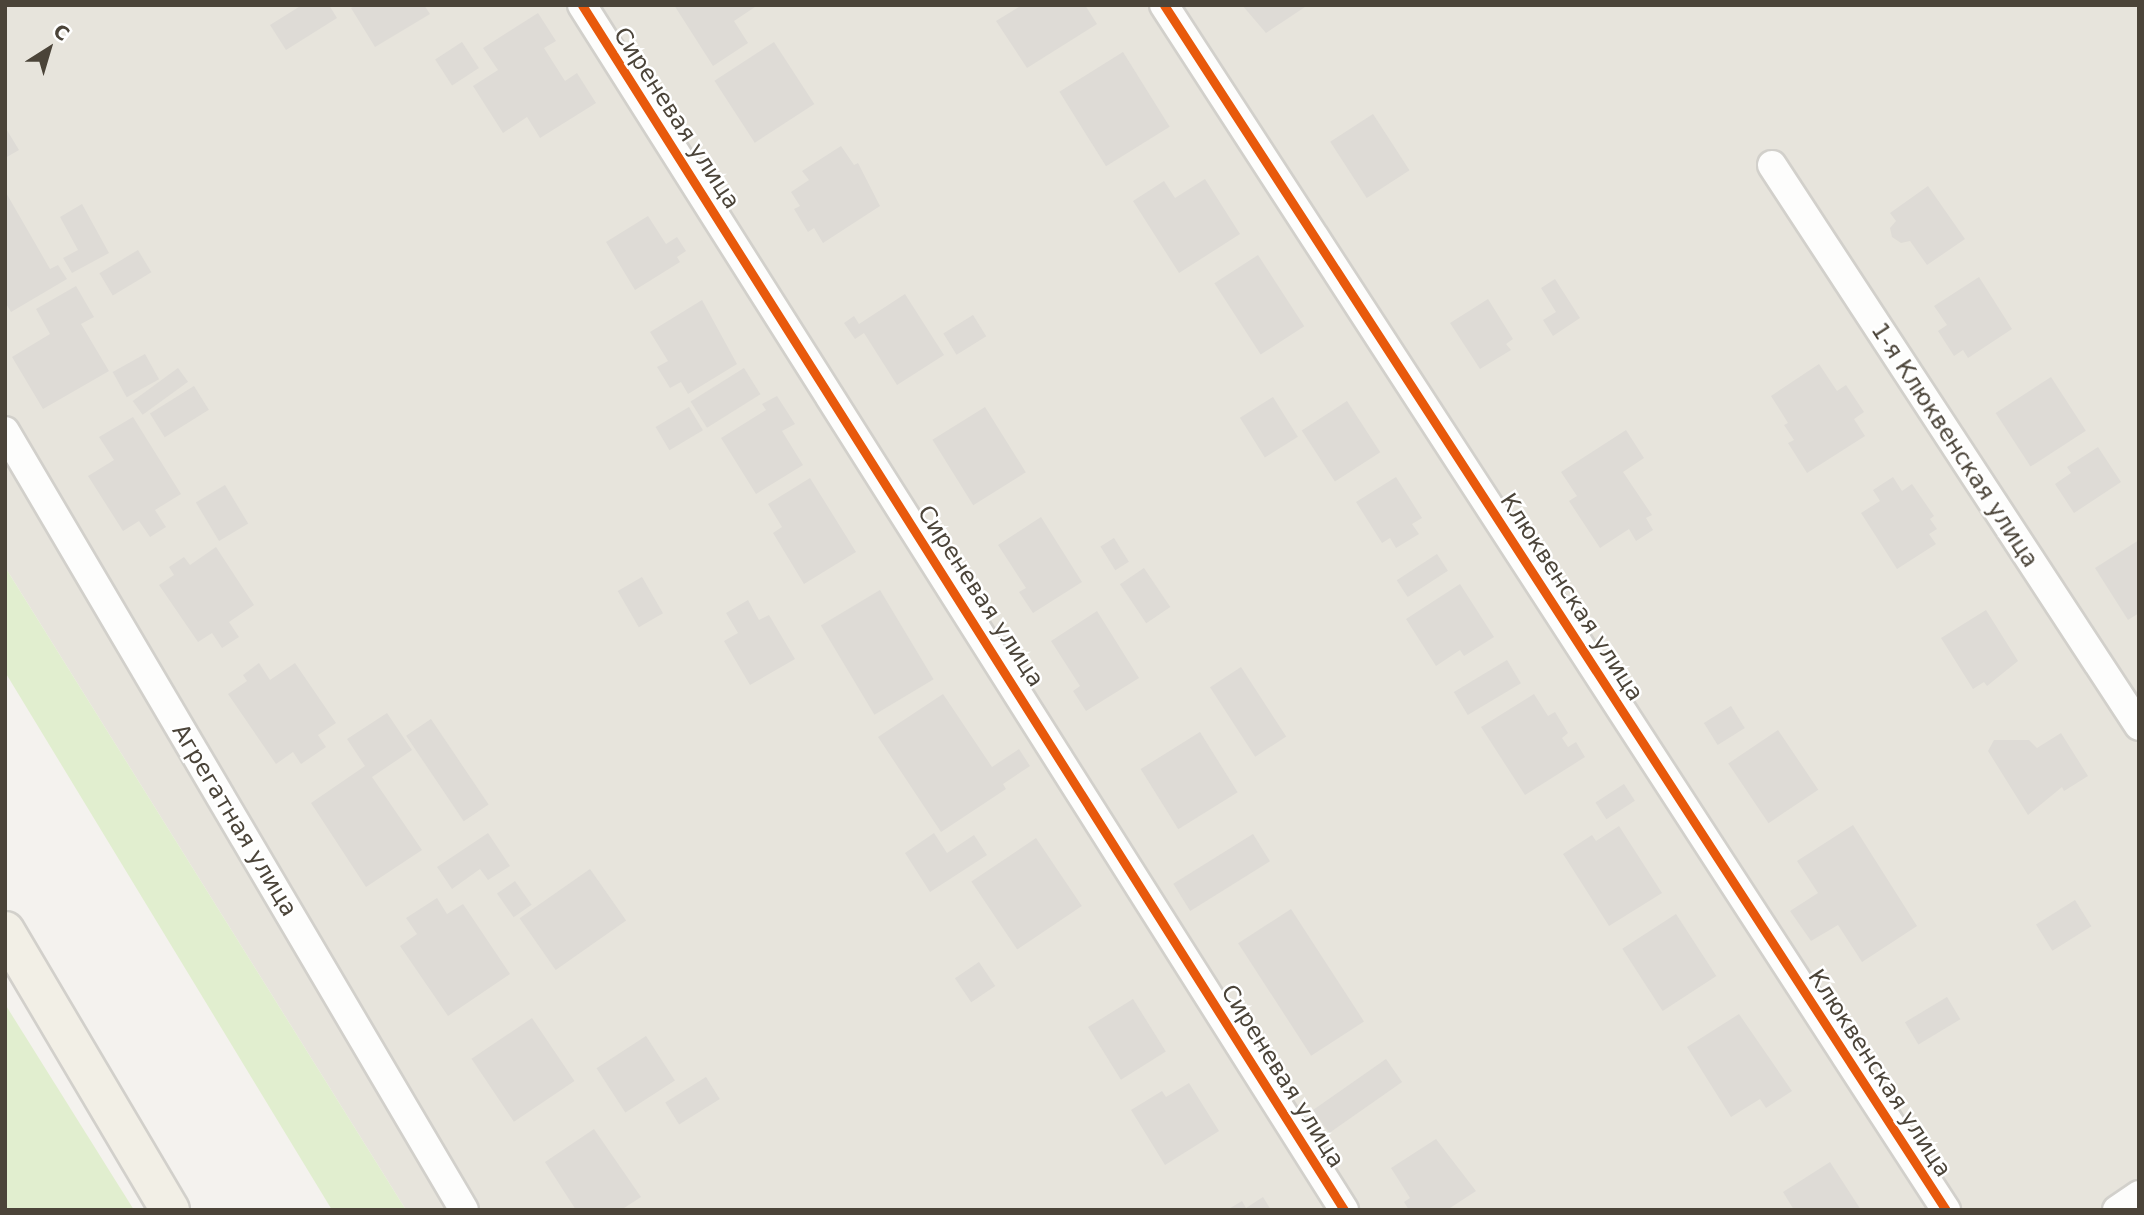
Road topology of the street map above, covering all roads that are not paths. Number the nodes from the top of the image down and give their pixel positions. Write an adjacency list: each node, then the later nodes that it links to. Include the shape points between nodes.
1 (582, 5): 10 (street, Сиреневая улица, via 1089,800)
2 (1164, 5): 11 (street, Клюквенская улица)
3 (1772, 165): 5 (street, 1-я Клюквенская улица)
4 (5, 430): 9 (street, Агрегатная улица)
5 (2139, 726)
6 (5, 931): 8 (main road)
7 (2139, 1195): 12 (street)
8 (170, 1210)
9 (464, 1210)
10 (1344, 1210)
11 (1946, 1210)
12 (2117, 1210)

